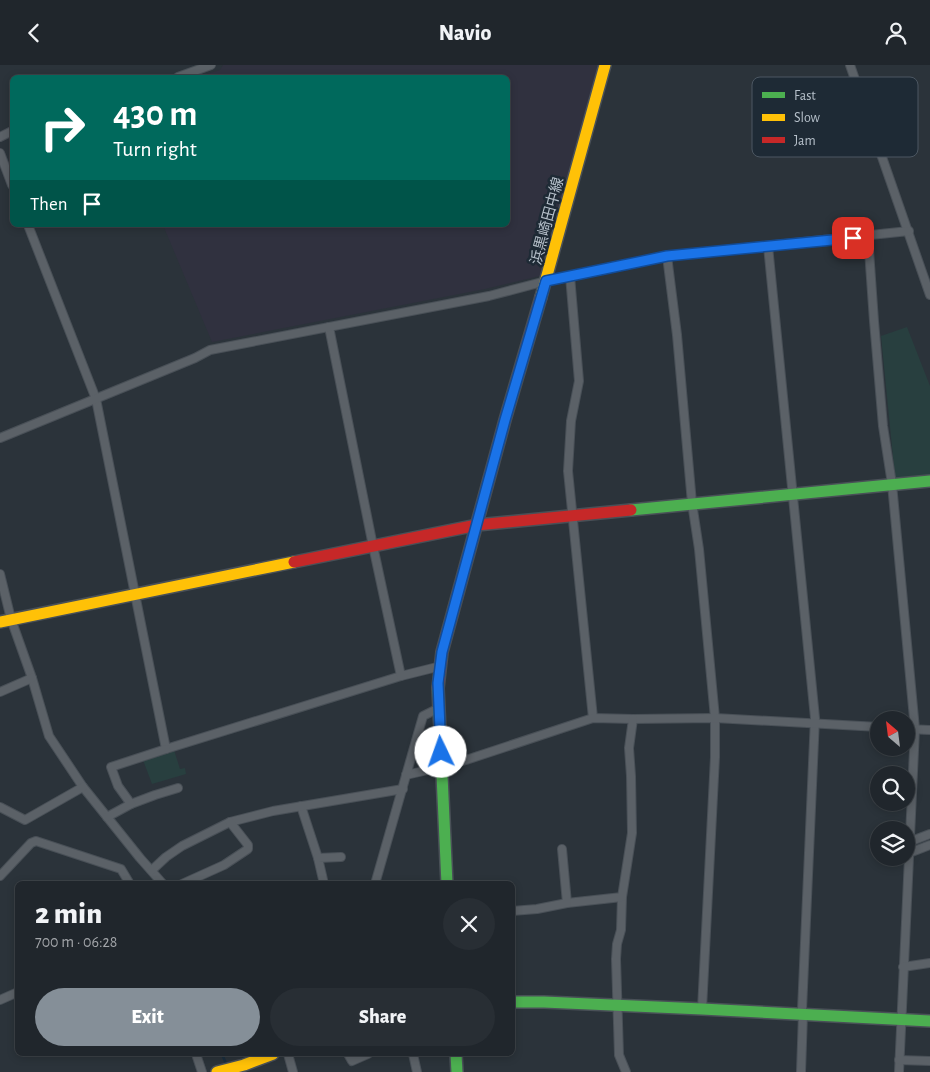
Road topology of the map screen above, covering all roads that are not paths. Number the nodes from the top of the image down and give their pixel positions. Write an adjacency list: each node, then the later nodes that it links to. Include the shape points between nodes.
1 (211, 65): 4 (street)
2 (605, 65): 15 (street, 浜黒崎田中線)
3 (850, 65): 5 (street)
4 (184, 75)
5 (854, 77)
6 (0, 153): 8 (street)
7 (883, 157): 10 (street)
8 (10, 180)
9 (29, 227): 18 (street)
10 (909, 231): 11 (street); 16 (street)
11 (868, 236): 12 (street); 21 (street, via 883,426)
12 (768, 246): 13 (street); 22 (street)
13 (667, 256): 14 (street); 23 (street)
14 (570, 276): 15 (street); 24 (street, via 579,381 571,421 568,471)
15 (546, 281): 17 (street); 25 (street, 浜黒崎田中線)
16 (930, 295)
17 (330, 327): 18 (street, via 210,350); 26 (street)
18 (96, 399): 19 (street); 28 (street)
19 (0, 438)
20 (930, 481): 21 (street)
21 (892, 484): 22 (street); 35 (street)
22 (792, 494): 23 (street); 39 (street)
23 (692, 503): 24 (street); 37 (street)
24 (573, 515): 25 (street); 36 (street)
25 (477, 525): 26 (street); 30 (street, 浜黒崎田中線)
26 (373, 546): 28 (street); 31 (street)
27 (0, 574): 29 (street)
28 (134, 595): 29 (street); 43 (street)
29 (6, 621): 32 (street)
30 (440, 666): 31 (street); 34 (street, 浜黒崎田中線)
31 (401, 676): 43 (street)
32 (32, 678): 33 (street); 47 (street, via 49,736)
33 (0, 692)
34 (439, 708): 45 (street, 浜黒崎田中線); 46 (street, via 423,717)
35 (913, 711)
36 (593, 718): 38 (street); 45 (street)
37 (715, 718): 38 (street); 39 (street); 81 (street)
38 (634, 719): 72 (street, via 629,748 632,833)
39 (815, 724): 40 (street); 82 (street)
40 (870, 727)
41 (915, 729): 42 (street)
42 (930, 730)
43 (166, 749): 50 (street, via 111,767 118,786)
44 (914, 756): 54 (street)
45 (441, 767): 46 (street); 71 (street, 浜黒崎田中線)
46 (406, 775): 49 (street)
47 (83, 787): 52 (street, via 25,820); 53 (street)
48 (178, 788): 50 (street)
49 (402, 789): 51 (street); 70 (street)
50 (131, 804): 53 (street)
51 (302, 806): 55 (street); 62 (street)
52 (0, 807)
53 (107, 817): 64 (street)
54 (910, 821)
55 (230, 822): 64 (street, via 182,846); 68 (street, via 248,849 224,865)
56 (930, 835): 57 (street)
57 (915, 840)
58 (930, 845): 60 (street)
59 (562, 849): 73 (street)
60 (915, 851)
61 (341, 857): 62 (street)
62 (318, 859): 69 (street)
63 (908, 866): 76 (street)
64 (152, 870): 67 (street)
65 (0, 876): 66 (street, via 36,841 121,869)
66 (128, 881)
67 (161, 881)
68 (189, 881)
69 (323, 881)
70 (376, 881)
71 (447, 881)
72 (622, 897): 73 (street); 80 (street, via 616,959)
73 (567, 903): 74 (street)
74 (515, 911)
75 (930, 963): 76 (street)
76 (904, 967): 83 (street)
77 (15, 993): 78 (street)
78 (0, 1000)
79 (515, 1003): 80 (street)
80 (618, 1005): 81 (street); 99 (street, via 619,1055)
81 (702, 1009): 82 (street)
82 (803, 1014): 83 (street); 100 (street)
83 (901, 1019): 84 (street); 92 (street)
84 (930, 1021)
85 (197, 1056): 94 (street)
86 (268, 1056): 95 (street)
87 (289, 1056): 96 (street)
88 (349, 1056): 89 (street, via 352,1061)
89 (363, 1056)
90 (413, 1056): 97 (street)
91 (456, 1056): 98 (street)
92 (900, 1060): 93 (street); 101 (street)
93 (930, 1061)
94 (202, 1072)
95 (217, 1072)
96 (293, 1072)
97 (417, 1072)
98 (457, 1072)
99 (626, 1072)
100 (801, 1072)
101 (899, 1072)

